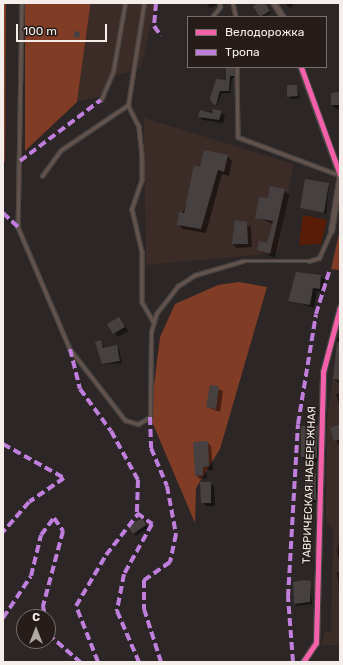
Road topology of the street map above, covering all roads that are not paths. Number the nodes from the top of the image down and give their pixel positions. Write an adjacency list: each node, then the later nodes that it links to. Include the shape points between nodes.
1 (22, 3): 18 (lane, via 18,227 70,349 126,420 138,424 150,418)
2 (125, 3): 12 (lane, via 113,72)
3 (144, 3): 13 (lane)
4 (219, 3): 7 (lane, via 220,7)
5 (233, 3): 8 (lane)
6 (274, 3): 9 (street)
7 (213, 16)
8 (236, 16)
9 (282, 16)
10 (237, 68): 14 (lane, via 238,137)
11 (301, 68): 14 (street)
12 (101, 100)
13 (128, 105): 15 (lane, via 61,150); 18 (lane, via 139,127 142,155 142,180 132,209 142,252 142,302)
14 (340, 175): 16 (street)
15 (42, 176)
16 (331, 232): 18 (lane, via 319,258 309,262 243,261 195,275 178,286 156,314)
17 (340, 306): 19 (street, ТАВРИЧЕСКАЯ НАБЕРЕЖНАЯ, via 323,372 316,643)
18 (154, 323)
19 (303, 662)

